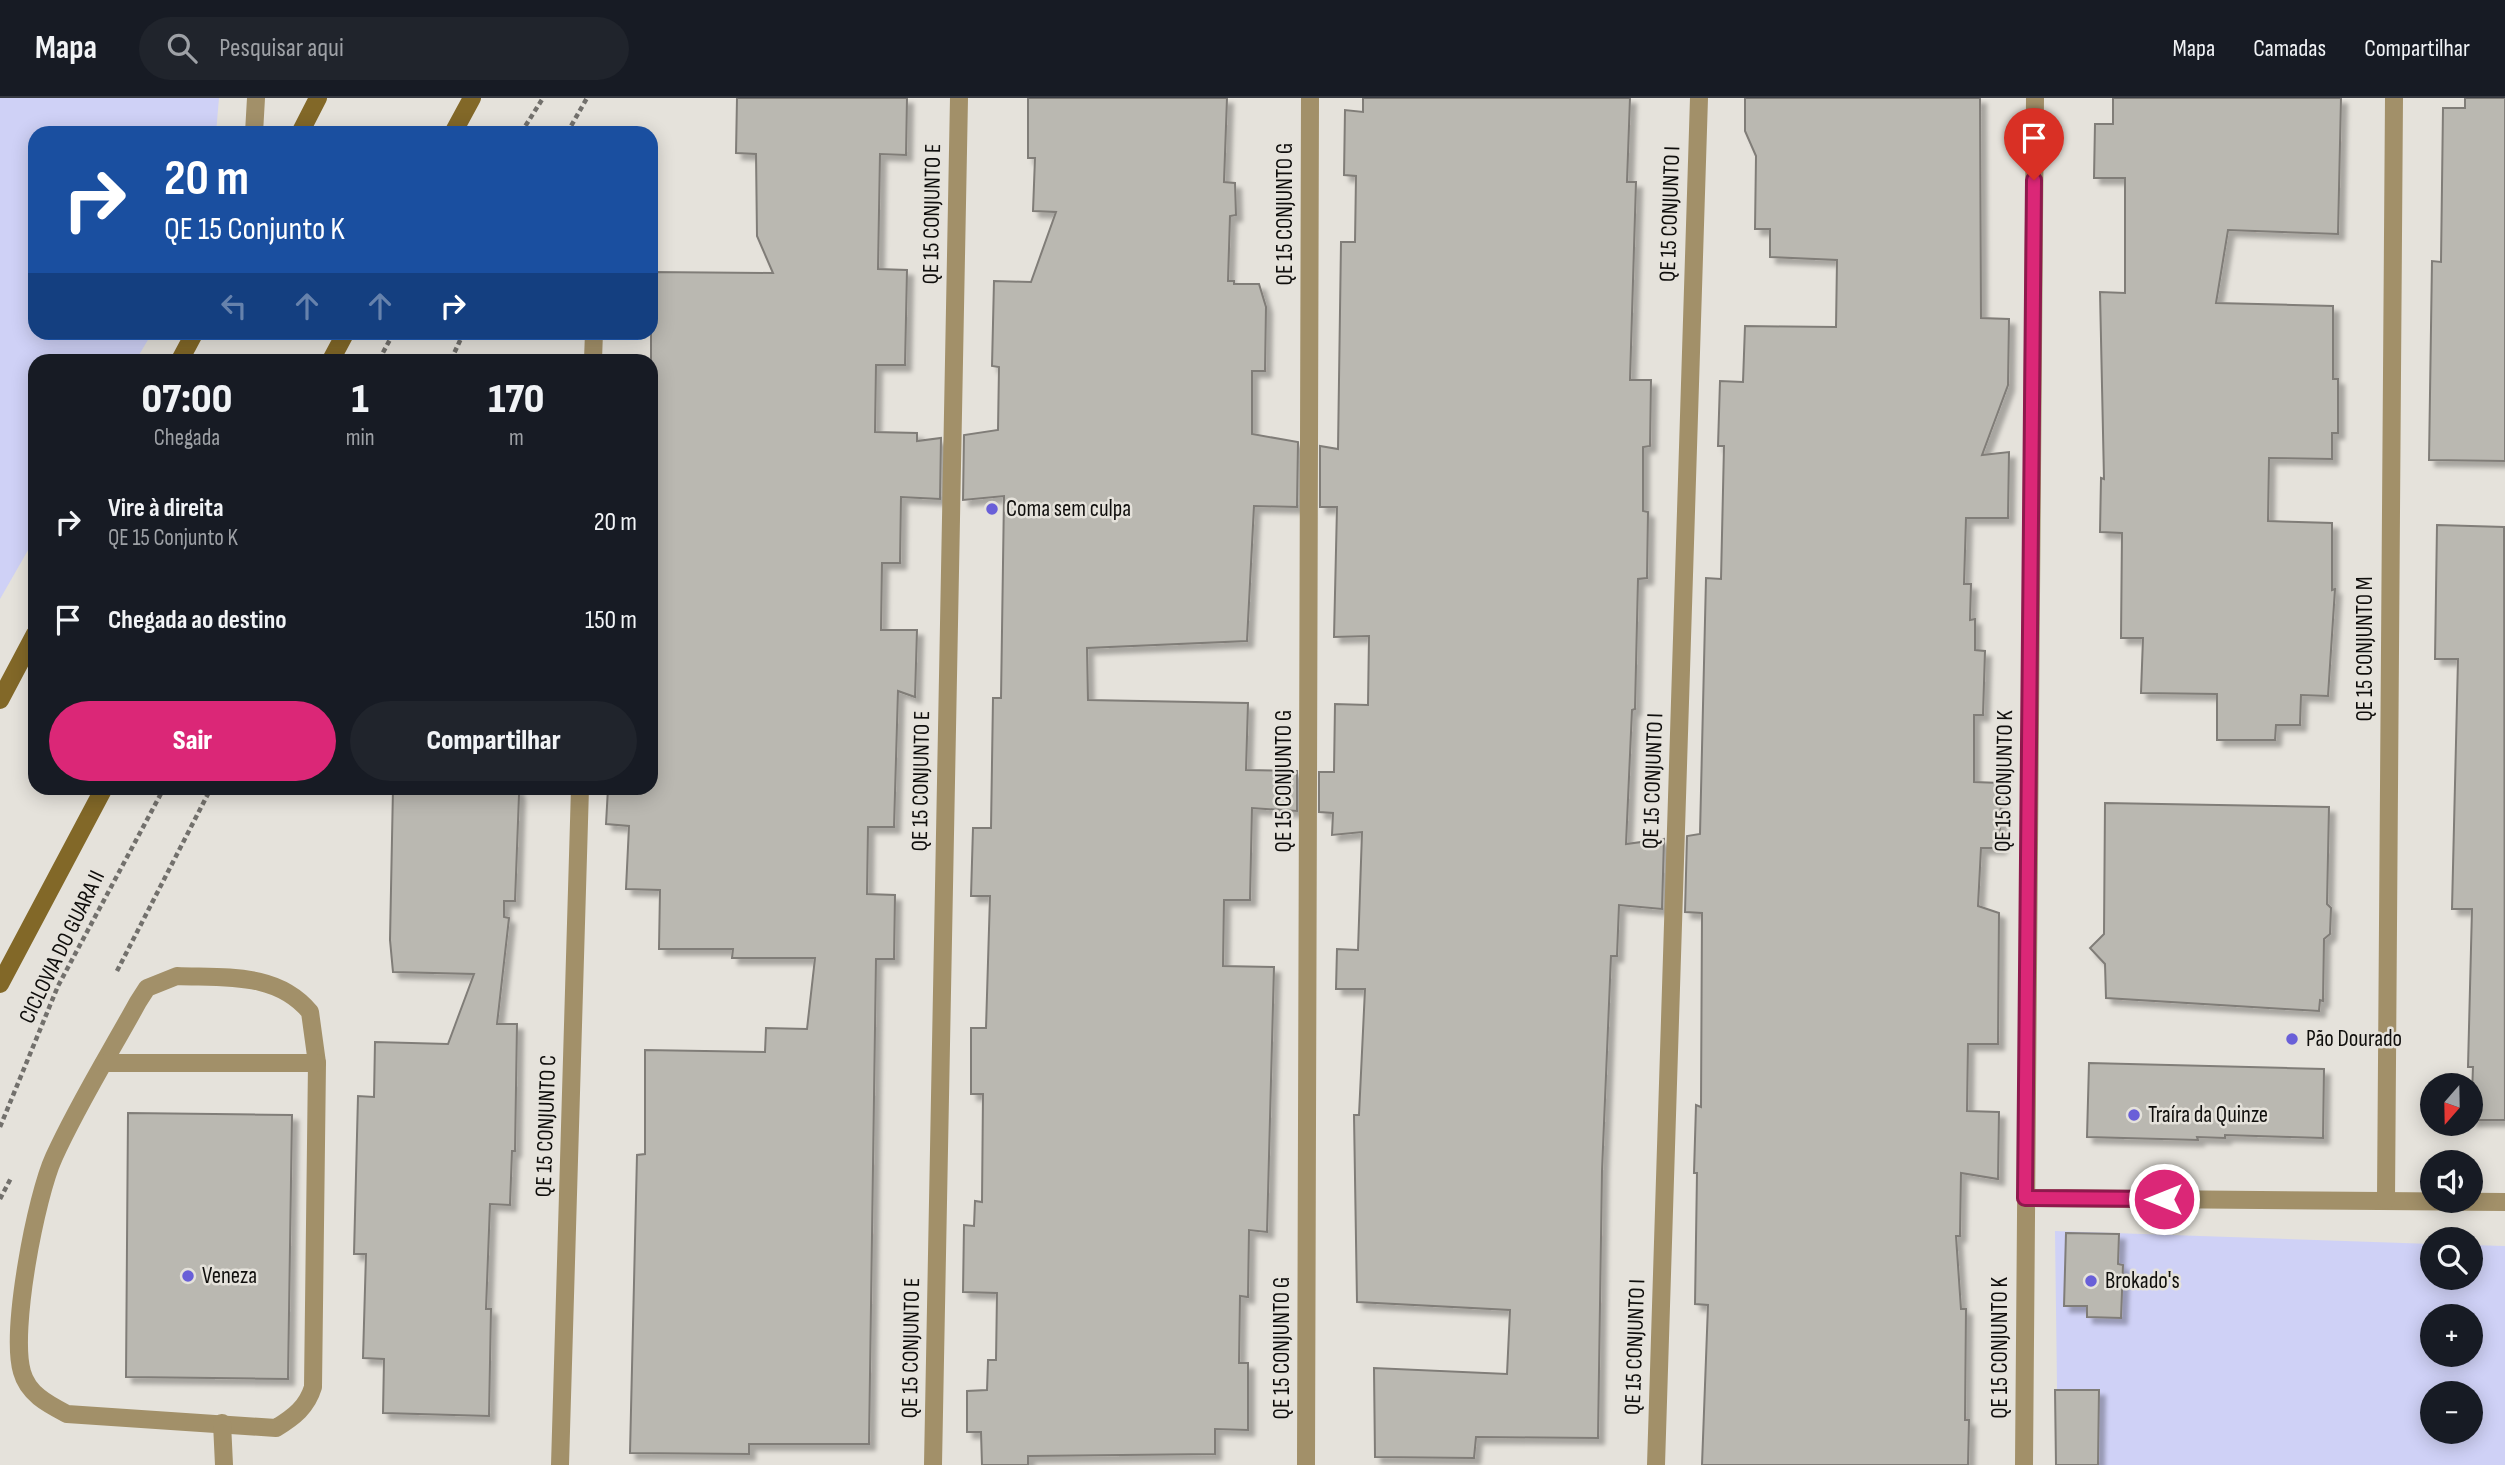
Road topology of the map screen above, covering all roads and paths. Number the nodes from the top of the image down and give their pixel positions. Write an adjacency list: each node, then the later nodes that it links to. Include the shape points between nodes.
1 (256, 98): 11 (street)
2 (318, 98): 12 (main road)
3 (471, 98): 13 (main road)
4 (543, 98): 14 (path)
5 (587, 98): 15 (path)
6 (959, 98): 31 (street, QE 15 CONJUNTO E)
7 (1310, 98): 32 (street, QE 15 CONJUNTO G)
8 (1699, 98): 33 (street, QE 15 CONJUNTO I)
9 (2035, 98): 25 (street, QE 15 CONJUNTO K)
10 (2394, 98): 26 (street, QE 15 CONJUNTO M)
11 (254, 126)
12 (304, 126)
13 (457, 126)
14 (525, 126)
15 (571, 126)
16 (28, 647): 17 (main road)
17 (0, 700)
18 (100, 795): 21 (main road)
19 (160, 795): 24 (path, CICLOVIA DO GUARA II, via 58,986)
20 (580, 795): 30 (street, QE 15 CONJUNTO C)
21 (0, 984)
22 (104, 1063): 23 (street); 23 (street, via 148,988 177,976 247,979 286,991 310,1012); 28 (street, via 53,1158 41,1198 18,1338 22,1372 31,1391 67,1414)
23 (317, 1063): 28 (street, via 313,1387 309,1401 276,1428)
24 (0, 1127)
25 (2025, 1198): 26 (street); 34 (street, QE 15 CONJUNTO K)
26 (2386, 1200): 27 (street)
27 (2505, 1202)
28 (222, 1423): 29 (street)
29 (224, 1465)
30 (560, 1465)
31 (933, 1465)
32 (1306, 1465)
33 (1656, 1465)
34 (2024, 1465)

